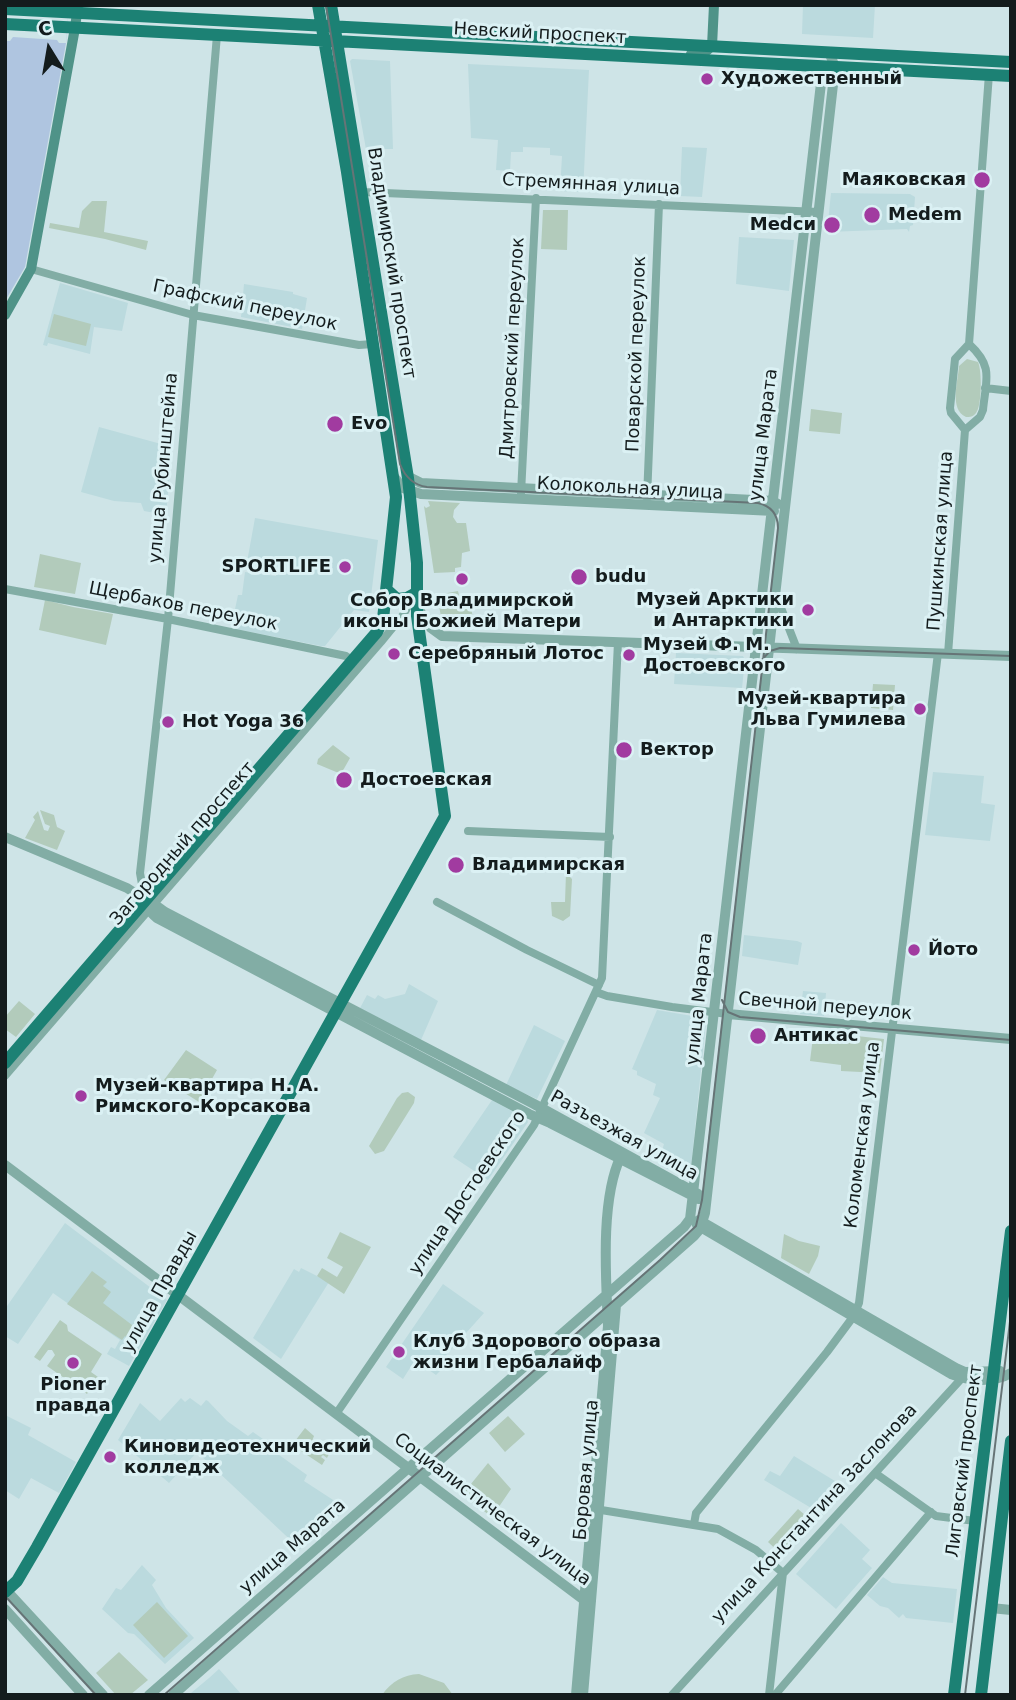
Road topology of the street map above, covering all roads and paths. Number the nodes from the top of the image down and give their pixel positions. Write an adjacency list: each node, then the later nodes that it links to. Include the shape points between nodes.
1 (317, 5): 7 (main road, Владимирский проспект)
2 (331, 5): 8 (main road)
3 (714, 5): 12 (main road)
4 (6, 9): 5 (main road, Невский проспект)
5 (74, 10): 7 (main road, Невский проспект); 9 (main road)
6 (6, 24): 9 (main road, Невский проспект)
7 (321, 26): 8 (main road, Невский проспект); 11 (main road, Владимирский проспект)
8 (335, 26): 11 (main road); 12 (main road, Невский проспект)
9 (72, 28): 10 (main road, Невский проспект); 24 (main road)
10 (217, 35): 11 (main road, Невский проспект); 26 (street, улица Рубинштейна)
11 (330, 41): 14 (main road, Невский проспект); 19 (main road, Владимирский проспект); 27 (main road, Владимирский проспект)
12 (712, 46): 13 (main road, Невский проспект); 14 (main road, via 703,54)
13 (829, 52): 15 (main road, Невский проспект); 16 (street, улица Марата)
14 (665, 58): 16 (main road, Невский проспект)
15 (1011, 62)
16 (829, 66): 17 (main road, Невский проспект); 22 (street, улица Марата); 23 (street, улица Марата)
17 (989, 74): 18 (main road, Невский проспект); 28 (street, Пушкинская улица)
18 (1011, 76)
19 (362, 192): 20 (street, Стремянная улица); 33 (main road, Владимирский проспект)
20 (536, 198): 21 (street, Стремянная улица); 34 (street, Дмитровский переулок)
21 (660, 204): 22 (street, Стремянная улица); 37 (street, Поварской переулок)
22 (807, 211): 23 (street, Стремянная улица); 38 (street, улица Марата)
23 (819, 212): 39 (street, улица Марата)
24 (31, 269): 25 (main road); 26 (street, Графский переулок)
25 (5, 315)
26 (193, 315): 27 (street, Графский переулок); 47 (street, улица Рубинштейна)
27 (373, 344): 32 (main road, Владимирский проспект)
28 (969, 348): 29 (street, Пушкинская улица, via 985,361); 31 (street, Пушкинская улица, via 955,359 950,408)
29 (985, 388): 30 (street); 31 (street, Пушкинская улица, via 980,416)
30 (1011, 391)
31 (962, 425): 53 (street, Пушкинская улица)
32 (393, 476): 35 (street); 42 (main road, Владимирский проспект, via 396,506)
33 (407, 476): 34 (street, Колокольная улица, via 421,483); 35 (main road, Владимирский проспект)
34 (522, 488): 36 (street, Дмитровский переулок); 37 (street, Колокольная улица)
35 (409, 491): 36 (street, Колокольная улица); 41 (main road, Владимирский проспект)
36 (521, 500): 37 (street, Колокольная улица)
37 (647, 500): 38 (street, Колокольная улица); 40 (street, Колокольная улица)
38 (773, 501): 39 (street, Колокольная улица); 40 (street, улица Марата)
39 (785, 508): 40 (street, Колокольная улица); 45 (street, улица Марата)
40 (771, 512): 50 (street, улица Марата)
41 (416, 551): 42 (main road, via 406,543); 46 (main road, Владимирский проспект)
42 (391, 552): 44 (main road, Владимирский проспект)
43 (5, 589): 47 (street, Щербаков переулок)
44 (387, 590): 46 (main road, via 393,597); 48 (main road, Владимирский проспект)
45 (776, 595): 51 (street, улица Марата); 52 (street, улица Марата)
46 (416, 600): 48 (street); 49 (street, via 430,628 442,635); 62 (main road, улица Правды, via 445,816)
47 (168, 619): 55 (street, Щербаков переулок); 60 (street, улица Рубинштейна, via 140,873)
48 (383, 631): 55 (main road, Загородный проспект); 60 (street, Загородный проспект)
49 (618, 642): 50 (street); 58 (street, улица Достоевского)
50 (755, 647): 51 (street); 63 (street, улица Марата)
51 (770, 647): 52 (street); 64 (street, улица Марата)
52 (797, 649): 53 (street)
53 (943, 654): 54 (street); 65 (street, Коломенская улица)
54 (1011, 656)
55 (352, 660): 60 (main road, Загородный проспект)
56 (468, 831): 58 (street)
57 (5, 836): 60 (street, Разъезжая улица, via 127,888)
58 (610, 837): 61 (street, улица Достоевского, via 603,967)
59 (437, 902): 61 (street, Свечной переулок)
60 (149, 906): 62 (street, Разъезжая улица); 67 (main road, Загородный проспект); 68 (street, Загородный проспект)
61 (597, 988): 63 (street, Свечной переулок, via 613,997); 69 (street, улица Достоевского)
62 (338, 1008): 69 (street, Разъезжая улица); 77 (main road, улица Правды)
63 (715, 1013): 64 (street, Свечной переулок); 72 (street, улица Марата)
64 (728, 1014): 65 (street, Свечной переулок); 73 (street, улица Марата)
65 (892, 1029): 66 (street, Свечной переулок); 81 (street, Коломенская улица, via 861,1291)
66 (1011, 1039)
67 (5, 1063)
68 (5, 1076)
69 (540, 1114): 70 (street, Разъезжая улица); 85 (street, улица Достоевского)
70 (621, 1156): 72 (street, Разъезжая улица); 78 (street, Боровая улица, via 609,1208)
71 (5, 1165): 77 (street, Социалистическая улица)
72 (694, 1194): 73 (street, Разъезжая улица); 74 (street, улица Марата)
73 (706, 1201): 75 (street, улица Марата)
74 (691, 1217): 75 (street); 78 (street, улица Марата)
75 (701, 1225): 79 (street, улица Марата); 81 (street)
76 (1011, 1231): 84 (main road, Лиговский проспект)
77 (178, 1295): 85 (street, Социалистическая улица); 95 (main road, улица Правды, via 24,1570)
78 (606, 1295): 79 (street); 80 (street, Боровая улица); 87 (street, улица Марата)
79 (617, 1306): 80 (street, улица Марата); 90 (street, Боровая улица)
80 (607, 1314): 89 (street, улица Марата); 90 (street, Боровая улица)
81 (854, 1314): 83 (street, via 935,1365); 93 (street, Коломенская улица, via 696,1513)
82 (1011, 1371): 84 (street)
83 (963, 1375): 84 (street); 88 (street, улица Константина Заслонова)
84 (993, 1376): 92 (main road, Лиговский проспект)
85 (336, 1414): 87 (street, Социалистическая улица)
86 (1011, 1441): 97 (main road)
87 (408, 1468): 89 (street, Социалистическая улица); 102 (street, улица Марата)
88 (875, 1473): 91 (street); 94 (street, улица Константина Заслонова)
89 (421, 1478): 96 (street, Социалистическая улица); 103 (street, улица Марата)
90 (596, 1509): 93 (street); 96 (street, Боровая улица)
91 (931, 1513): 92 (street); 108 (street)
92 (975, 1521): 109 (main road, Лиговский проспект)
93 (694, 1524): 94 (street, via 727,1533)
94 (783, 1573): 106 (street, улица Константина Заслонова); 107 (street)
95 (6, 1590): 101 (street)
96 (588, 1600): 104 (street, Боровая улица); 105 (street, Боровая улица)
97 (991, 1608): 99 (street); 110 (main road)
98 (5, 1609): 100 (street)
99 (1011, 1610)
100 (83, 1695)
101 (103, 1695)
102 (149, 1695)
103 (173, 1695)
104 (576, 1695)
105 (583, 1695)
106 (672, 1695)
107 (769, 1695)
108 (775, 1695)
109 (954, 1695)
110 (981, 1695)

